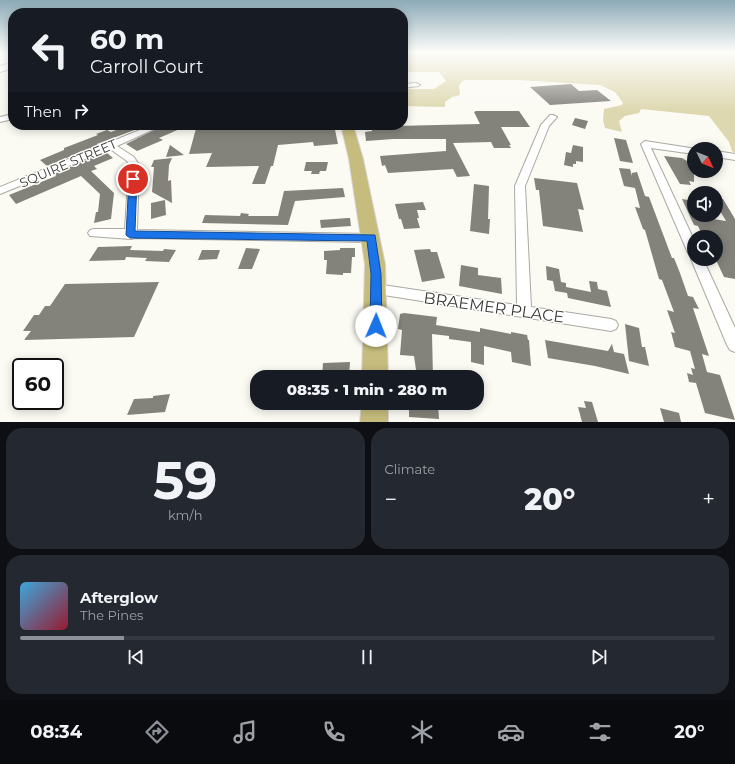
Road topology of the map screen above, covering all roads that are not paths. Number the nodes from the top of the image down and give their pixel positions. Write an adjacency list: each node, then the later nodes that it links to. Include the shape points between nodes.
1 (416, 85): 2 (street)
2 (408, 86)
3 (553, 117): 17 (street, via 544,125 520,186)
4 (147, 130): 6 (street, SQUIRE STREET)
5 (349, 130): 14 (main road)
6 (110, 145): 10 (street, SQUIRE STREET); 12 (street, via 131,159 134,165)
7 (687, 150): 13 (street, via 646,144)
8 (723, 155): 9 (street)
9 (735, 157)
10 (0, 191)
11 (94, 233): 12 (street)
12 (130, 235): 14 (street)
13 (687, 237)
14 (371, 238): 16 (main road)
15 (700, 266): 19 (street)
16 (376, 289): 17 (street, BRAEMER PLACE); 20 (main road)
17 (524, 310): 18 (street, BRAEMER PLACE)
18 (611, 324)
19 (735, 345)
20 (375, 370)
21 (375, 410): 22 (main road)
22 (374, 422)

